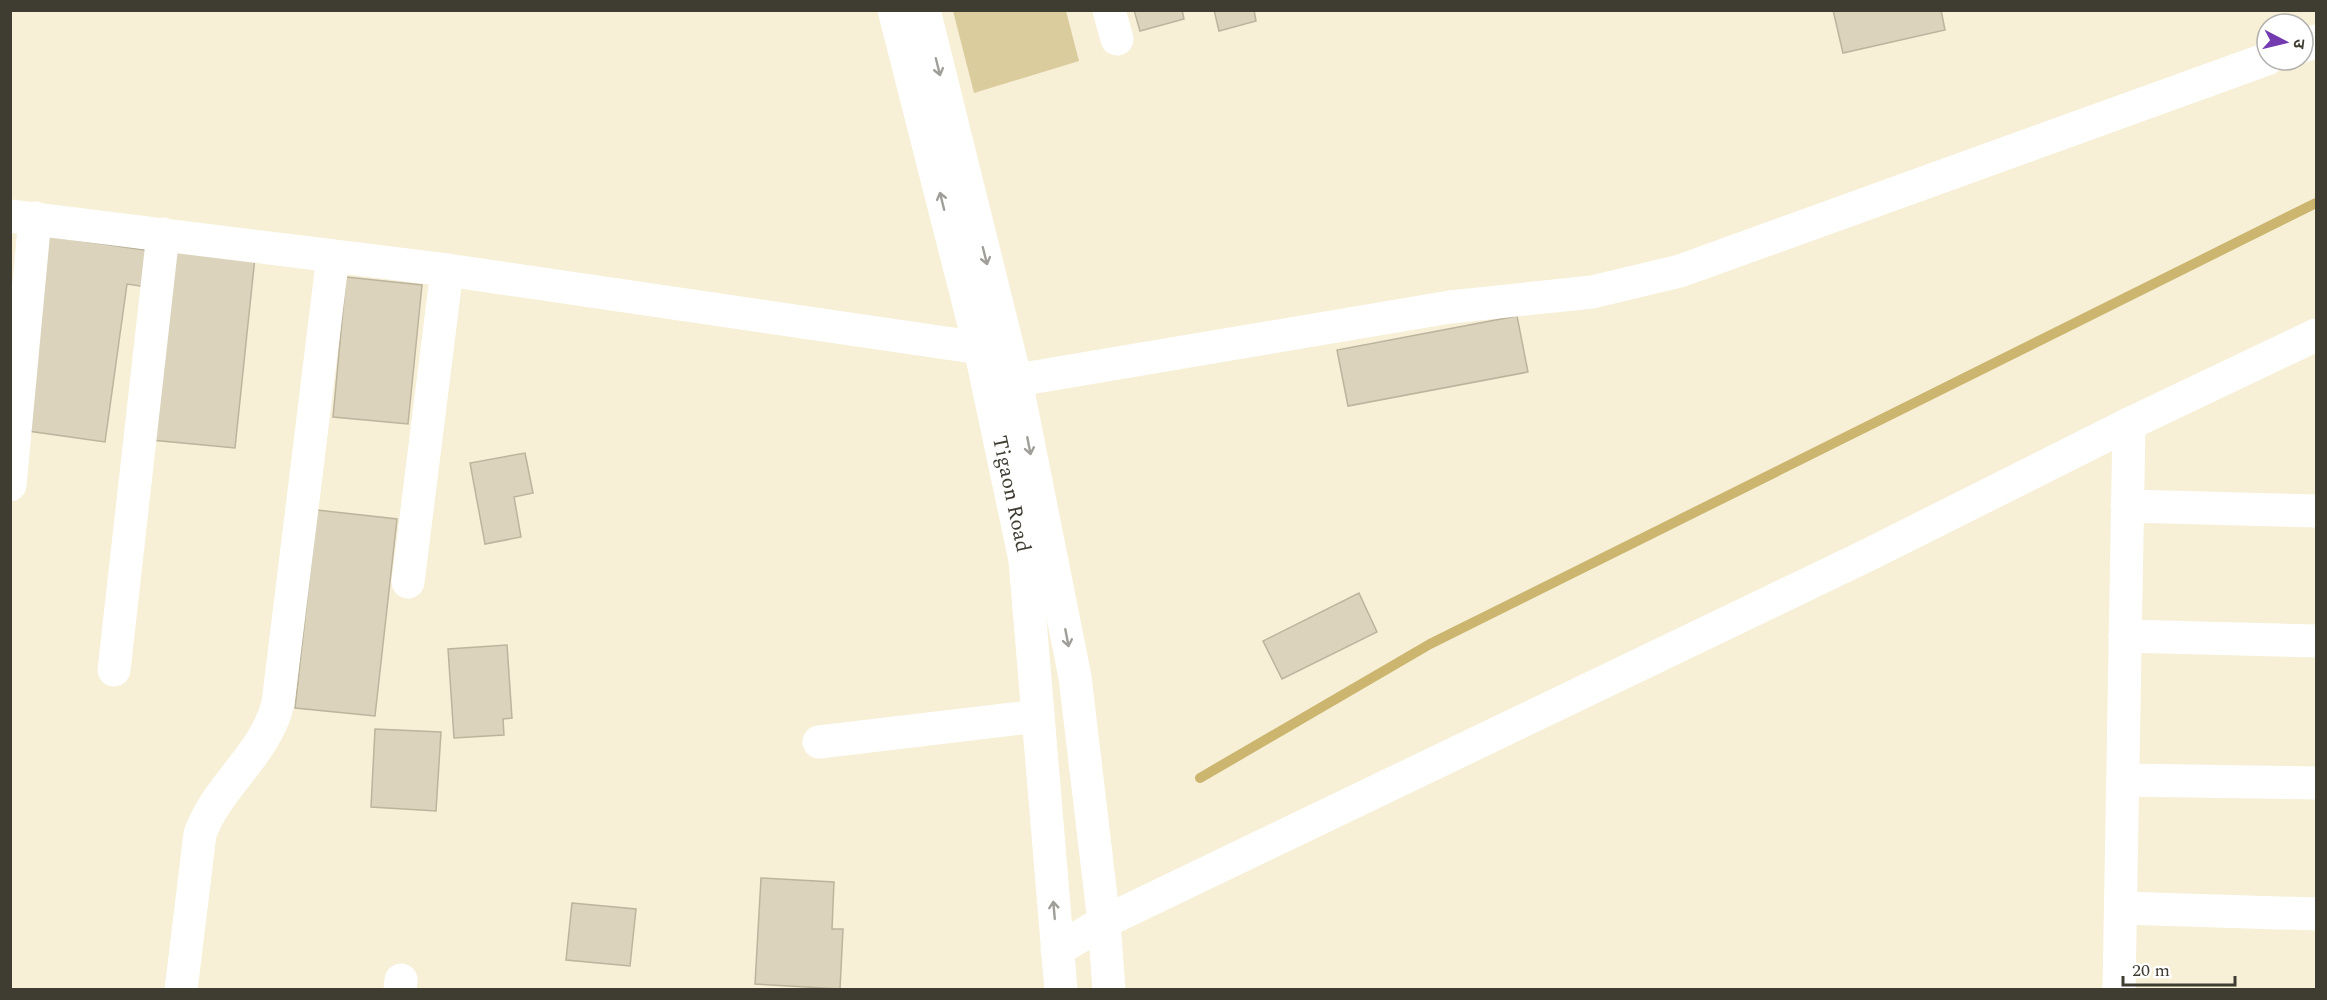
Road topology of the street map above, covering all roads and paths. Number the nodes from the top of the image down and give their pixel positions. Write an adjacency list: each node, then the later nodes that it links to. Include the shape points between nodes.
1 (894, 10): 9 (street, Tigaon Road, one-way to 1)
2 (924, 10): 10 (street, one-way to 10)
3 (2255, 63): 10 (street, via 1680,271 1592,291 1450,307)
4 (23, 217): 5 (street); 12 (street)
5 (163, 234): 6 (street); 18 (street)
6 (333, 256): 7 (street); 27 (street, via 278,703 269,728 211,810 200,834)
7 (447, 270): 9 (street); 15 (street)
8 (2316, 335): 11 (street)
9 (980, 348): 10 (street, Tigaon Road)
10 (1002, 383): 19 (street, Tigaon Road, via 1025,560); 25 (street, one-way to 25, via 1075,677)
11 (2128, 424): 13 (street); 25 (street, via 1848,564)
12 (10, 485)
13 (2127, 506): 14 (street); 16 (street)
14 (2316, 511)
15 (408, 582)
16 (2125, 636): 17 (street); 21 (street)
17 (2316, 641)
18 (114, 670)
19 (1038, 716): 20 (street); 26 (street, Tigaon Road, one-way to 19)
20 (819, 742)
21 (2122, 780): 22 (street); 23 (street)
22 (2316, 783)
23 (2121, 908): 24 (street); 30 (street)
24 (2316, 914)
25 (1104, 922): 26 (street); 29 (street)
26 (1058, 950): 28 (street, Tigaon Road)
27 (182, 990)
28 (1061, 990)
29 (1109, 990)
30 (2119, 990)

